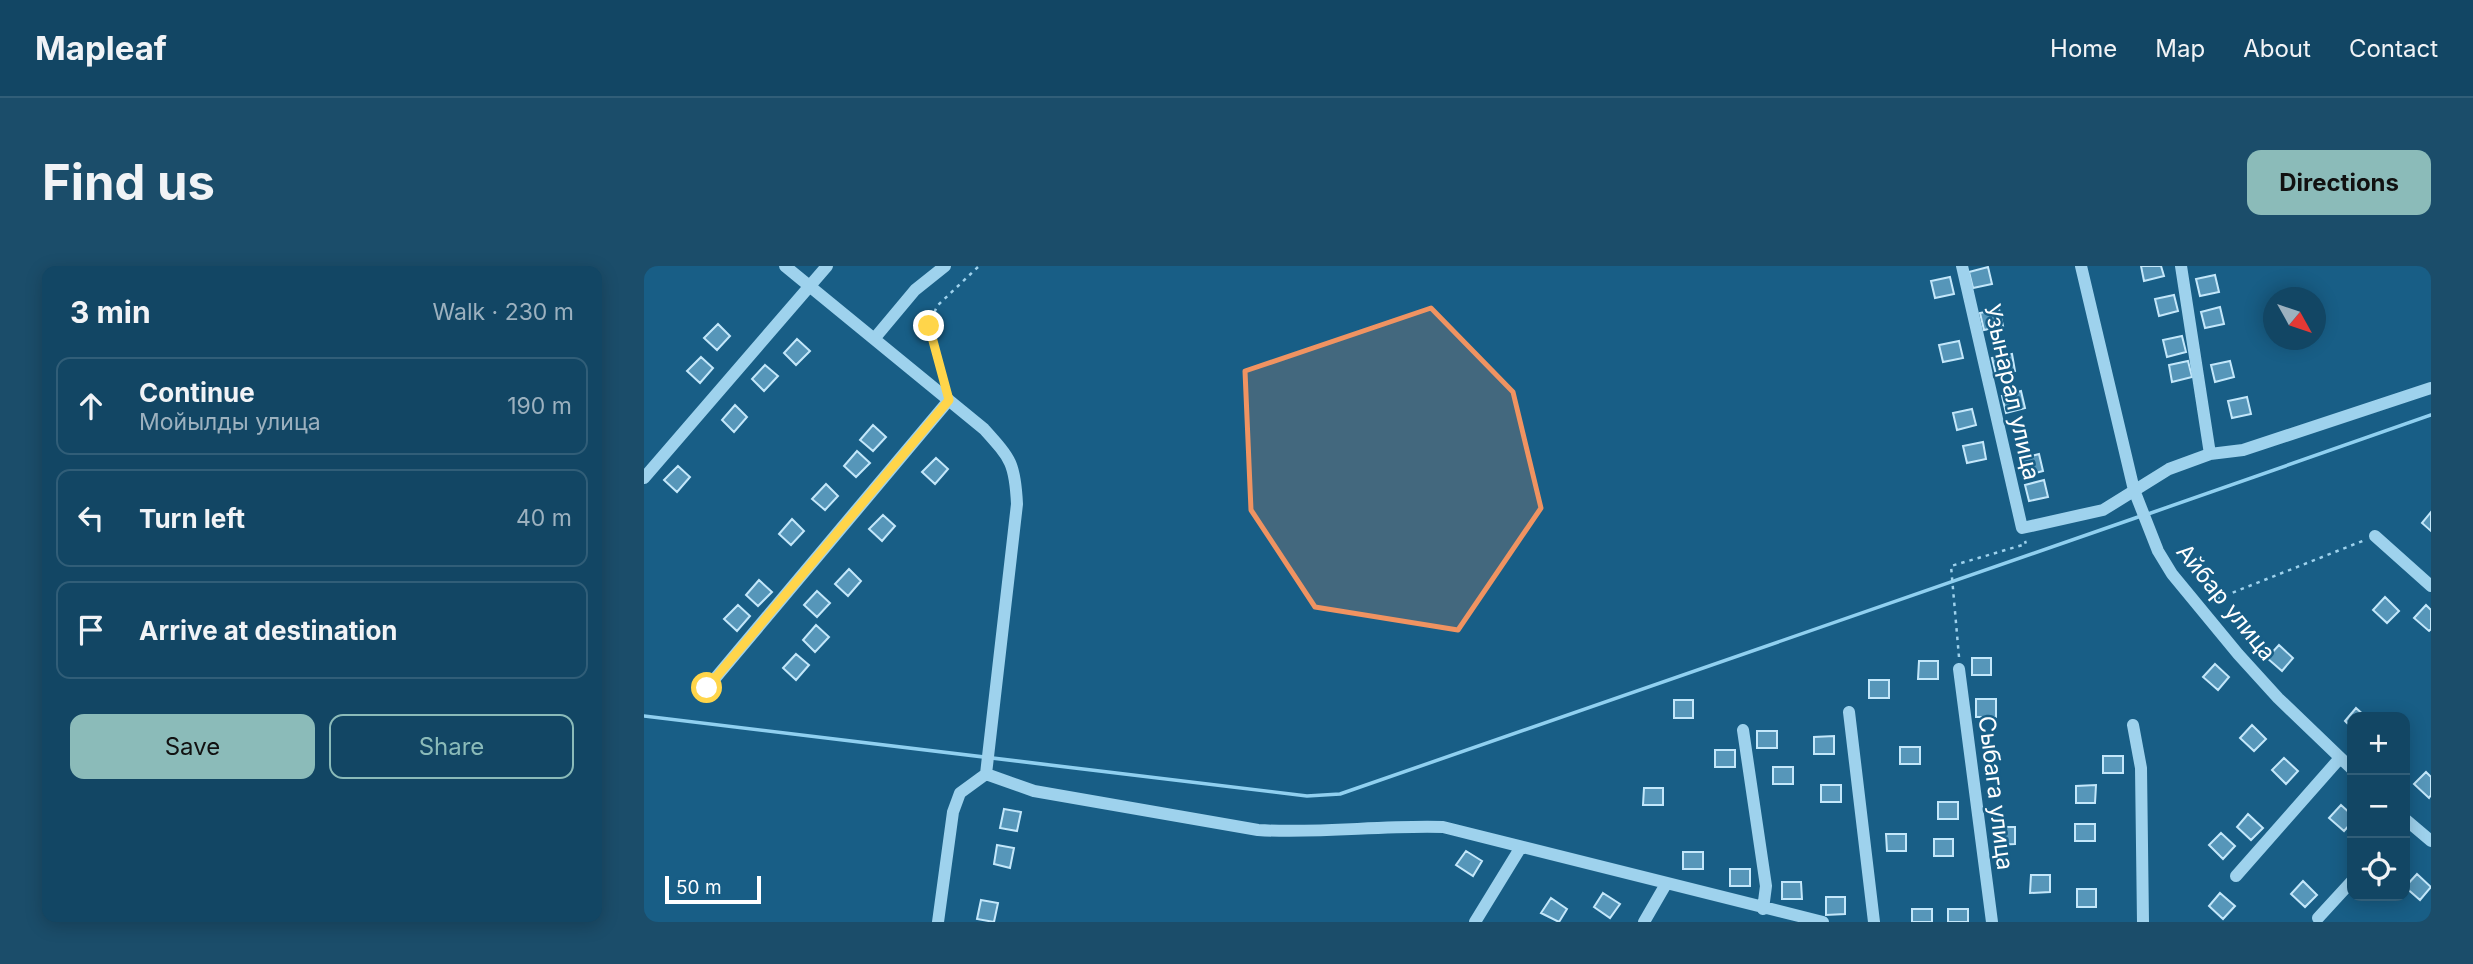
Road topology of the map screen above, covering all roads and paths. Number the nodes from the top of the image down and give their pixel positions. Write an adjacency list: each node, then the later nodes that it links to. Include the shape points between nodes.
1 (785, 266): 8 (street)
2 (827, 266): 8 (street)
3 (945, 266): 9 (street, via 915,290)
4 (979, 266): 11 (path, via 937,306 929,326)
5 (1962, 266): 15 (street, Узынарал улица)
6 (2081, 266): 14 (street, Айбар улица)
7 (2182, 266): 12 (street)
8 (809, 285): 9 (street); 13 (street)
9 (874, 339): 11 (street)
10 (2431, 388): 12 (street, via 2243,450)
11 (949, 400): 20 (street); 26 (street, via 984,429 1016,473 1017,504)
12 (2210, 454): 14 (street, via 2169,469)
13 (644, 478)
14 (2134, 490): 15 (street, via 2103,510); 18 (street, Айбар улица, via 2158,551)
15 (2021, 528): 19 (path, via 2026,544 1951,566)
16 (2375, 536): 17 (street); 18 (path)
17 (2431, 586)
18 (2198, 606): 24 (street, Айбар улица, via 2278,698)
19 (1959, 669): 41 (street, Сыбага улица)
20 (707, 688)
21 (1849, 712): 40 (street)
22 (2133, 725): 42 (street, via 2141,768)
23 (1743, 730): 33 (street, via 1766,886)
24 (2340, 758): 25 (street, Айбар улица); 30 (street)
25 (2347, 764)
26 (986, 774): 29 (street, via 1034,790 1258,830 1443,827); 36 (street, via 960,793 953,811)
27 (2410, 825): 28 (street)
28 (2431, 841)
29 (1521, 847): 31 (street); 37 (street)
30 (2236, 876)
31 (1666, 884): 33 (street); 38 (street)
32 (2347, 886): 35 (street)
33 (1763, 909): 34 (street)
34 (1776, 917): 39 (street)
35 (2318, 918)
36 (938, 922)
37 (1475, 922)
38 (1644, 922)
39 (1823, 922)
40 (1874, 922)
41 (1992, 922)
42 (2143, 922)

